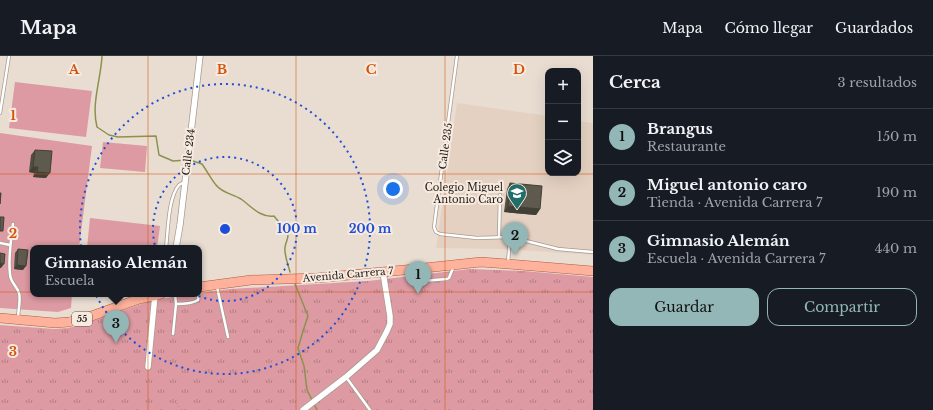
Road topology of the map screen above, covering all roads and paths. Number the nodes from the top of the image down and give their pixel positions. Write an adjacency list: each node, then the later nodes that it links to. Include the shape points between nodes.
1 (9, 56): 4 (lane)
2 (200, 56): 5 (street, Calle 234)
3 (457, 56): 8 (lane, Calle 235, via 434,227 440,234 477,238)
4 (0, 113)
5 (185, 182): 12 (lane, via 175,190 172,200); 13 (street, Calle 234)
6 (500, 195): 8 (lane)
7 (13, 224): 11 (lane)
8 (499, 237): 9 (lane)
9 (510, 237): 14 (lane, via 558,249); 15 (lane)
10 (0, 243): 11 (lane)
11 (10, 244): 28 (lane, via 10,276 20,295)
12 (166, 245)
13 (176, 245)
14 (593, 252)
15 (508, 264): 16 (main road, Avenida Carrera 7, via 482,262); 18 (main road, Avenida Carrera 7)
16 (453, 265): 17 (main road, Avenida Carrera 7); 17 (lane, via 451,274 446,279 422,281)
17 (415, 269): 19 (main road, Avenida Carrera 7)
18 (593, 271)
19 (382, 272): 20 (main road, Avenida Carrera 7); 32 (street, via 390,316 388,331 377,350)
20 (216, 284): 21 (main road, Avenida Carrera 7); 30 (lane)
21 (202, 286)
22 (148, 297): 28 (main road, 55, via 69,322)
23 (158, 297): 31 (street)
24 (175, 297): 26 (lane)
25 (198, 297): 26 (lane, via 196,302)
26 (176, 304): 29 (lane)
27 (0, 318): 28 (main road, 55)
28 (18, 319)
29 (173, 334)
30 (228, 337)
31 (148, 367)
32 (346, 377): 35 (street); 36 (lane)
33 (176, 403): 34 (path)
34 (182, 410)
35 (303, 410)
36 (370, 410)

